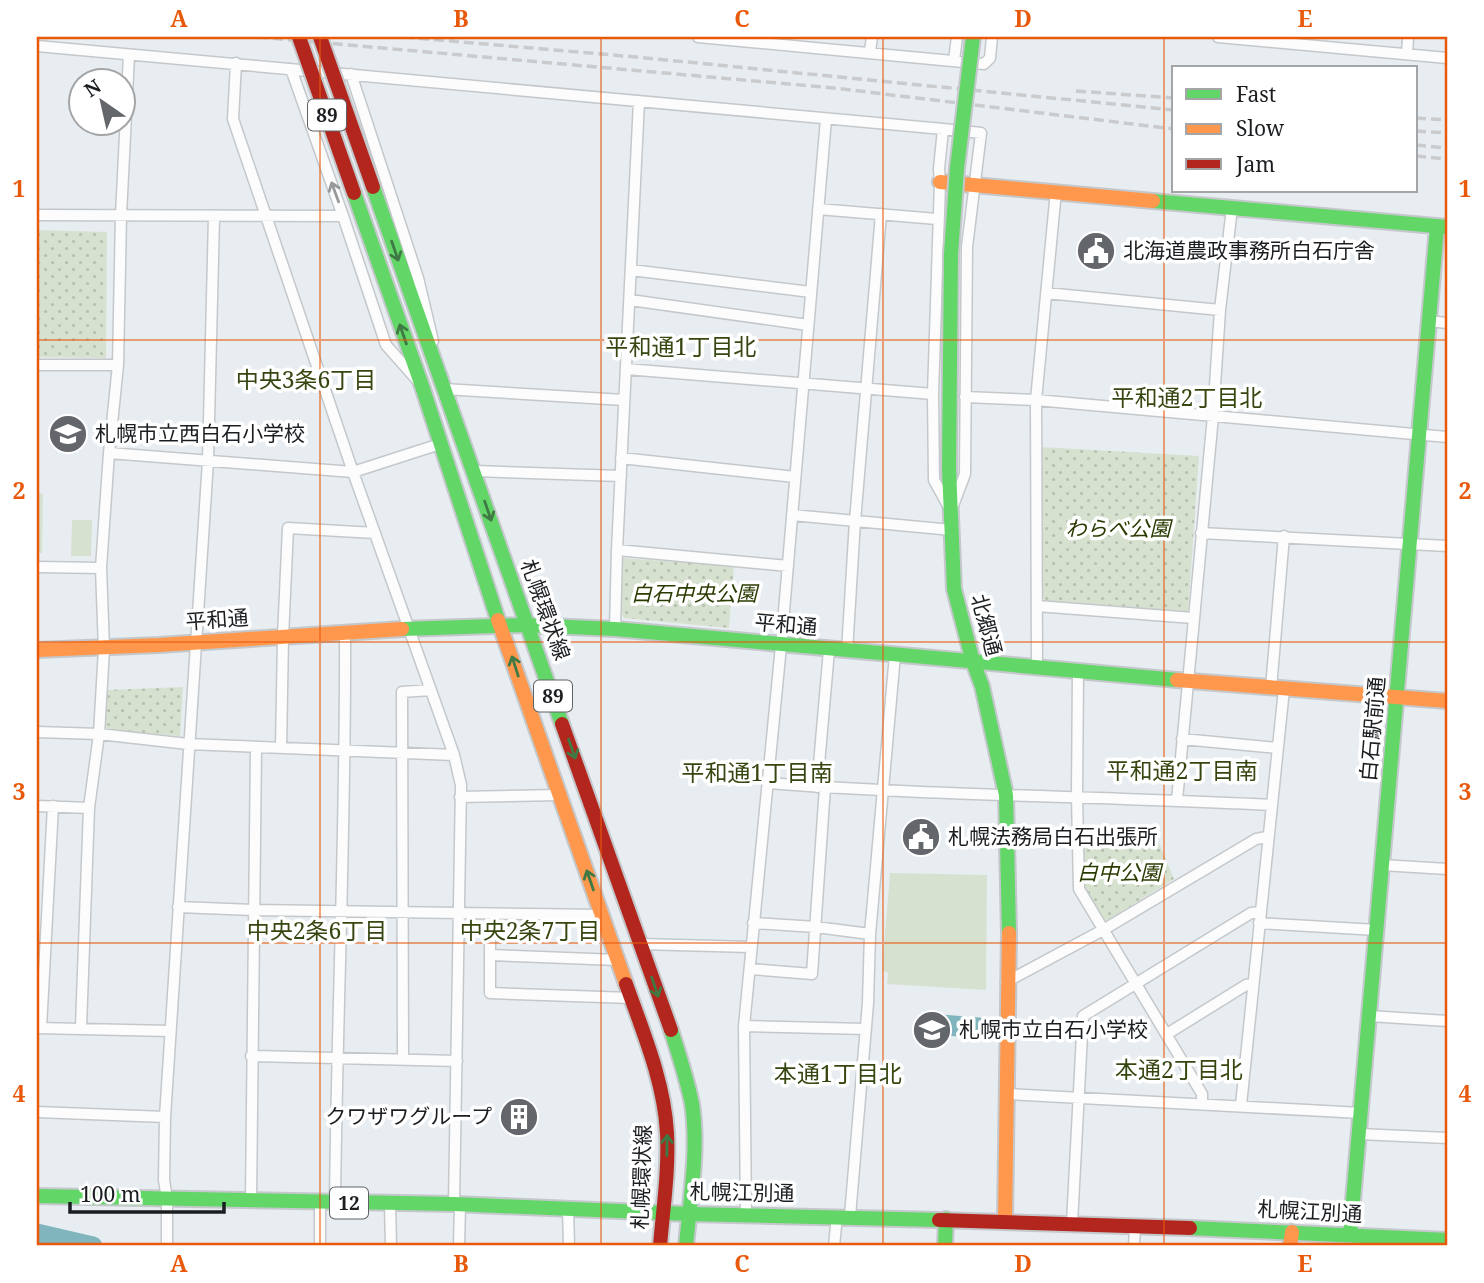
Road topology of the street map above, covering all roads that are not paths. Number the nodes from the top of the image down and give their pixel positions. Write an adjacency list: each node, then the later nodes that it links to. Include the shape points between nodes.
1 (299, 37): 50 (main road, 札幌環状線 / 89, one-way to 1, bridge)
2 (320, 37): 48 (main road, 札幌環状線 / 89, one-way to 48, bridge)
3 (698, 37): 11 (street)
4 (872, 37): 13 (street)
5 (957, 37): 17 (street)
6 (973, 37): 68 (main road, 北郷通, bridge, via 954,214)
7 (992, 37): 17 (street, via 984,64)
8 (1218, 37): 9 (street)
9 (1235, 37): 14 (street)
10 (1408, 37): 14 (street)
11 (768, 40): 13 (street)
12 (37, 46): 15 (street)
13 (870, 51): 17 (street)
14 (1407, 54): 16 (street)
15 (128, 55): 18 (street); 31 (street)
16 (1447, 58)
17 (954, 60)
18 (236, 64): 19 (street); 34 (street, via 233,119)
19 (291, 69): 20 (street); 32 (street, one-way to 19)
20 (351, 74): 21 (street); 48 (street, via 418,278)
21 (639, 101): 22 (street); 37 (street)
22 (826, 119): 23 (street); 28 (street)
23 (943, 129): 24 (street); 25 (street, via 981,133)
24 (940, 182): 25 (main road); 35 (street)
25 (974, 185): 26 (main road); 54 (street, via 967,247)
26 (1056, 191): 27 (main road); 39 (street)
27 (1232, 208): 36 (main road); 41 (street)
28 (818, 209): 29 (street); 38 (street)
29 (881, 214): 35 (street); 52 (street)
30 (37, 215): 31 (street)
31 (121, 215): 33 (street); 46 (street)
32 (343, 216): 34 (street); 50 (street, via 386,345)
33 (214, 217): 34 (street); 63 (street)
34 (266, 217): 65 (street)
35 (937, 219): 53 (street)
36 (1442, 227): 42 (main road, 白石駅前通)
37 (631, 270): 38 (street); 40 (street)
38 (811, 292): 44 (street)
39 (1046, 293): 41 (street); 56 (street)
40 (630, 300): 44 (street); 47 (street)
41 (1220, 310): 57 (street)
42 (1429, 321): 43 (street); 58 (main road, 白石駅前通)
43 (1447, 323)
44 (808, 325): 49 (street)
45 (37, 365): 46 (street)
46 (118, 365): 61 (street)
47 (626, 369): 49 (street); 55 (street)
48 (437, 370): 51 (main road, 札幌環状線 / 89)
49 (803, 384): 52 (street); 67 (street)
50 (422, 386): 60 (main road, 札幌環状線 / 89)
51 (444, 389): 55 (street); 64 (main road, 札幌環状線 / 89)
52 (866, 389): 53 (street); 70 (street)
53 (933, 394): 68 (street, via 934,480)
54 (965, 397): 56 (street); 68 (street, via 965,474)
55 (624, 400): 62 (street)
56 (1036, 400): 57 (street); 81 (street)
57 (1213, 416): 58 (street); 73 (street)
58 (1419, 435): 59 (street); 75 (main road, 白石駅前通)
59 (1447, 437)
60 (440, 444): 65 (street); 83 (main road, 札幌環状線 / 89)
61 (109, 453): 63 (street); 80 (street)
62 (621, 458): 66 (street); 67 (street)
63 (208, 461): 65 (street); 89 (street)
64 (475, 471): 66 (street); 84 (main road, 札幌環状線 / 89, one-way to 84)
65 (353, 472): 72 (street)
66 (621, 476): 77 (street)
67 (795, 477): 69 (street)
68 (951, 511): 71 (main road, 北郷通)
69 (792, 515): 70 (street); 78 (street)
70 (855, 522): 71 (street); 94 (street)
71 (952, 530): 96 (main road, 北郷通, via 954,589)
72 (375, 533): 85 (street); 88 (street, via 288,528)
73 (1201, 533): 74 (street); 82 (street)
74 (1284, 536): 75 (street); 100 (street)
75 (1410, 544): 76 (street); 102 (main road, 白石駅前通)
76 (1447, 546)
77 (617, 550): 78 (street); 86 (street)
78 (788, 566): 90 (street)
79 (37, 567): 80 (street)
80 (101, 568): 91 (street)
81 (1037, 606): 82 (street); 97 (street)
82 (1193, 618): 99 (street)
83 (500, 625): 84 (main road, 平和通); 85 (main road, 平和通); 117 (main road, 札幌環状線 / 89, one-way to 83)
84 (528, 625): 86 (main road, 平和通); 143 (main road, 札幌環状線 / 89, one-way to 143)
85 (409, 628): 87 (main road, 平和通); 101 (street)
86 (615, 629): 90 (main road, 平和通)
87 (345, 633): 88 (main road, 平和通); 111 (street)
88 (283, 637): 89 (main road, 平和通); 109 (street)
89 (197, 642): 91 (main road, 平和通); 107 (street)
90 (781, 646): 93 (main road, 平和通); 114 (street)
91 (104, 649): 92 (main road, 平和通); 105 (street)
92 (37, 650)
93 (829, 650): 94 (main road, 平和通); 115 (street)
94 (847, 651): 95 (main road, 平和通)
95 (895, 655): 96 (main road, 平和通); 116 (street)
96 (973, 662): 97 (main road, 平和通); 118 (main road, 北郷通)
97 (1037, 667): 98 (main road, 平和通)
98 (1078, 671): 99 (main road, 平和通); 119 (street)
99 (1188, 681): 100 (main road, 平和通); 106 (street)
100 (1277, 688): 102 (main road, 平和通); 110 (street)
101 (431, 690): 112 (street, via 402,692); 113 (street)
102 (1396, 698): 103 (main road, 平和通); 127 (main road, 白石駅前通)
103 (1447, 701)
104 (37, 732): 105 (street)
105 (99, 734): 107 (street); 125 (street)
106 (1182, 739): 110 (street); 121 (street)
107 (188, 744): 108 (street); 129 (street)
108 (256, 747): 109 (street); 130 (street)
109 (281, 748): 111 (street)
110 (1278, 748): 122 (street)
111 (346, 751): 112 (street); 131 (street)
112 (403, 753): 113 (street); 133 (street)
113 (454, 755): 120 (street)
114 (768, 783): 115 (street); 137 (street)
115 (821, 787): 116 (street); 139 (street)
116 (884, 789): 118 (street); 142 (street)
117 (560, 795): 120 (street); 136 (main road, 札幌環状線 / 89, one-way to 117)
118 (1006, 795): 119 (street); 148 (main road, 北郷通)
119 (1077, 796): 121 (street); 140 (street, via 1077,882)
120 (460, 797): 134 (street)
121 (1177, 800): 122 (street)
122 (1271, 804): 126 (street)
123 (37, 806): 124 (street)
124 (53, 806): 125 (street); 156 (street)
125 (89, 808): 155 (street)
126 (1267, 837): 132 (street); 140 (street, via 1256,839)
127 (1382, 865): 128 (street); 141 (main road, 白石駅前通)
128 (1447, 869)
129 (178, 907): 130 (street); 158 (street)
130 (253, 910): 131 (street); 160 (street)
131 (341, 912): 133 (street); 161 (street)
132 (1260, 912): 138 (street); 149 (street, via 1251,913)
133 (401, 913): 134 (street); 162 (street)
134 (460, 914): 135 (street); 163 (street)
135 (490, 914): 136 (street); 145 (street)
136 (602, 915): 146 (main road, 札幌環状線 / 89)
137 (754, 923): 139 (street); 144 (street)
138 (1259, 923): 141 (street); 150 (street)
139 (816, 927): 142 (street); 147 (street, via 813,974)
140 (1103, 930): 148 (street); 149 (street)
141 (1377, 930): 152 (main road, 白石駅前通)
142 (870, 934): 157 (street)
143 (640, 944): 144 (street); 181 (main road, 札幌環状線 / 89, one-way to 181, via 683,1065 692,1105)
144 (751, 947): 147 (street)
145 (490, 955): 146 (street); 151 (street, via 490,993)
146 (618, 960): 151 (main road, 札幌環状線 / 89)
147 (751, 969): 154 (street)
148 (1006, 982): 164 (main road, 北郷通)
149 (1135, 983): 159 (street); 165 (street, via 1083,1016)
150 (1253, 984): 159 (street); 167 (street)
151 (631, 998): 180 (main road, 札幌環状線 / 89, one-way to 151, via 667,1135 664,1104)
152 (1369, 1017): 153 (street); 169 (main road, 白石駅前通)
153 (1447, 1021)
154 (744, 1026): 157 (street); 182 (street)
155 (81, 1027): 156 (street); 158 (street)
156 (39, 1028)
157 (866, 1029): 183 (street)
158 (170, 1031): 170 (street)
159 (1167, 1034): 166 (street, via 1202,1094)
160 (251, 1056): 161 (street); 175 (street)
161 (337, 1058): 162 (street); 176 (street)
162 (403, 1059): 163 (street)
163 (457, 1061): 178 (street)
164 (1007, 1094): 165 (street); 185 (main road, 北郷通)
165 (1079, 1097): 166 (street); 186 (street)
166 (1202, 1104): 167 (street)
167 (1241, 1105): 169 (street)
168 (37, 1112): 170 (street)
169 (1361, 1113): 171 (main road, 白石駅前通)
170 (165, 1117): 174 (street)
171 (1359, 1134): 172 (street); 189 (main road, 白石駅前通)
172 (1447, 1138)
173 (37, 1196): 174 (main road, 札幌江別通 / 12)
174 (167, 1199): 175 (main road, 札幌江別通 / 12); 191 (street)
175 (251, 1200): 176 (main road, 札幌江別通 / 12)
176 (328, 1202): 177 (main road, 札幌江別通 / 12); 192 (street)
177 (390, 1204): 178 (main road, 札幌江別通 / 12); 193 (street)
178 (457, 1205): 179 (main road, 札幌江別通 / 12); 194 (street)
179 (568, 1209): 180 (main road, 札幌江別通 / 12); 195 (street)
180 (662, 1213): 181 (main road, 札幌江別通 / 12); 196 (main road, 札幌環状線 / 89)
181 (690, 1214): 182 (main road, 札幌江別通 / 12); 197 (main road, 札幌環状線 / 89)
182 (746, 1214): 183 (main road, 札幌江別通 / 12)
183 (843, 1216): 184 (main road, 札幌江別通 / 12); 198 (street)
184 (947, 1219): 185 (main road, 札幌江別通 / 12); 199 (main road)
185 (1005, 1222): 186 (main road, 札幌江別通 / 12)
186 (1072, 1223): 187 (main road, 札幌江別通 / 12)
187 (1135, 1226): 188 (main road, 札幌江別通 / 12); 200 (street)
188 (1291, 1239): 189 (main road, 札幌江別通 / 12)
189 (1346, 1239): 190 (main road, 札幌江別通 / 12)
190 (1447, 1240)
191 (167, 1246)
192 (320, 1246)
193 (391, 1246)
194 (459, 1246)
195 (569, 1246)
196 (660, 1246)
197 (686, 1246)
198 (834, 1246)
199 (945, 1246)
200 (1134, 1246)

